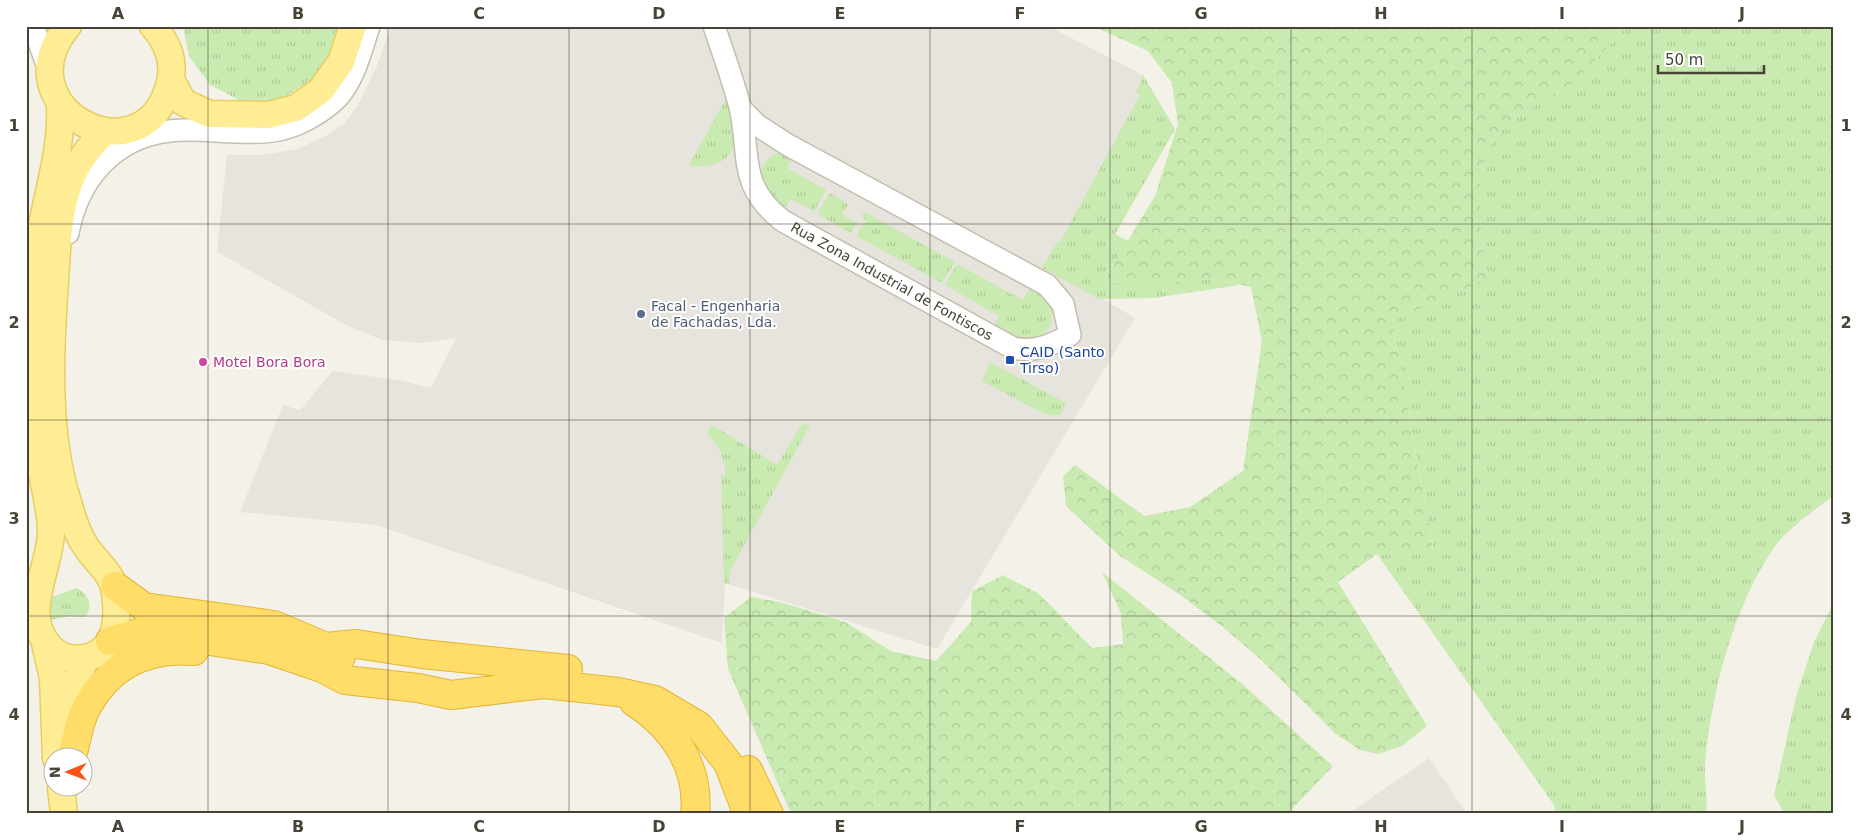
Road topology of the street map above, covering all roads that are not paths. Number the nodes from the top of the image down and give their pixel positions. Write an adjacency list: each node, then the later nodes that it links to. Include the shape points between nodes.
1 (33, 26): 7 (street)
2 (68, 26): 7 (main road, via 52,52)
3 (353, 26): 8 (main road, via 341,62 322,90 296,108 268,115 209,114 183,102)
4 (369, 26): 13 (street, via 352,73 335,100 309,119 273,131)
5 (714, 26): 10 (street)
6 (160, 30): 8 (main road, via 172,65)
7 (49, 70): 9 (main road, via 52,88)
8 (171, 80): 11 (main road, via 167,95)
9 (60, 105): 12 (main road, via 72,118); 16 (main road, via 58,152 36,261 32,335 32,407 51,531)
10 (740, 108): 10 (street, Rua Zona Industrial de Fontiscos, via 754,191 783,221 1013,348 1034,350 1070,335 1063,304 1047,285 788,145 757,125)
11 (148, 119): 12 (main road, via 128,129); 13 (street, via 168,118)
12 (105, 132): 14 (main road, via 80,159 69,184 62,212)
13 (201, 132): 14 (street, via 171,130 140,136 119,147 98,165 82,190)
14 (55, 281): 15 (main road, via 51,343 57,452 76,528)
15 (97, 562): 16 (main road, via 83,556 68,557 54,563); 17 (main road, via 108,572)
16 (44, 574): 19 (main road, via 38,588 36,609 39,629)
17 (115, 586): 18 (main road, via 116,627); 21 (highway, via 144,607 274,625)
18 (110, 641): 20 (highway, via 146,631); 22 (main road, via 100,652)
19 (46, 643): 22 (main road, via 56,654 71,659); 24 (main road)
20 (269, 650): 21 (highway); 26 (highway, via 233,655 151,652 114,671 87,705)
21 (324, 657): 23 (highway, via 350,670 481,690 544,684); 29 (highway, via 341,656 463,675 507,674 535,667 589,670 644,680 696,706 738,749)
22 (86, 658): 25 (main road, via 70,695)
23 (618, 692): 29 (highway, via 655,700 699,726 728,762 745,807); 32 (highway, via 667,730 688,760 697,795)
24 (65, 748)
25 (67, 748)
26 (70, 748)
27 (62, 798): 30 (main road)
28 (72, 798): 31 (main road)
29 (759, 810)
30 (64, 814)
31 (70, 814)
32 (695, 814)

